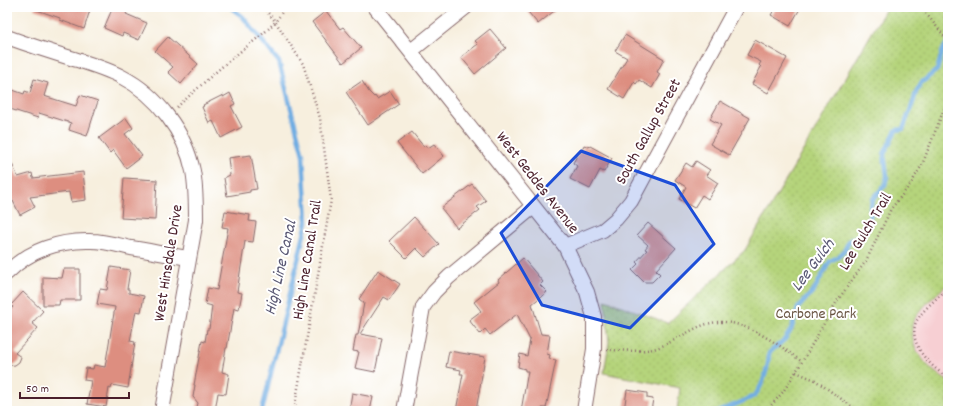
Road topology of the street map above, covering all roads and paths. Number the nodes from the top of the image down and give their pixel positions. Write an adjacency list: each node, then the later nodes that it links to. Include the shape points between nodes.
1 (263, 7): 7 (path, High Line Canal Trail)
2 (284, 7): 7 (path, via 282,14)
3 (376, 7): 10 (street, West Geddes Avenue)
4 (466, 7): 10 (street)
5 (736, 7): 14 (street, South Gallup Street, via 631,201 603,230)
6 (921, 7): 9 (path)
7 (275, 21): 12 (path); 23 (path, High Line Canal Trail, via 303,64 320,118 331,200)
8 (7, 37): 12 (street, West Hinsdale Drive, via 124,78)
9 (948, 41)
10 (411, 51): 13 (street, West Geddes Avenue)
11 (948, 99): 19 (path, Lee Gulch Trail, via 922,166 891,209 866,261 837,301)
12 (168, 115): 15 (street, West Hinsdale Drive, via 180,135 193,170 196,220)
13 (533, 206): 14 (street, West Geddes Avenue); 24 (street, via 449,277 423,307)
14 (565, 246): 18 (street, West Geddes Avenue, via 587,292 594,317)
15 (189, 258): 16 (street, via 93,241 72,242 59,243 41,250); 22 (street, West Hinsdale Drive)
16 (7, 272)
17 (948, 288): 21 (path, via 922,313 915,325 915,340 933,366)
18 (594, 349): 19 (path, via 652,349 693,329 721,322 735,324 769,339); 25 (street, West Geddes Avenue)
19 (802, 362): 20 (path, Lee Gulch Trail)
20 (796, 372): 26 (path, Lee Gulch Trail); 27 (path, via 815,380)
21 (948, 378)
22 (162, 411)
23 (294, 411)
24 (404, 411)
25 (584, 411)
26 (766, 411)
27 (858, 411)

